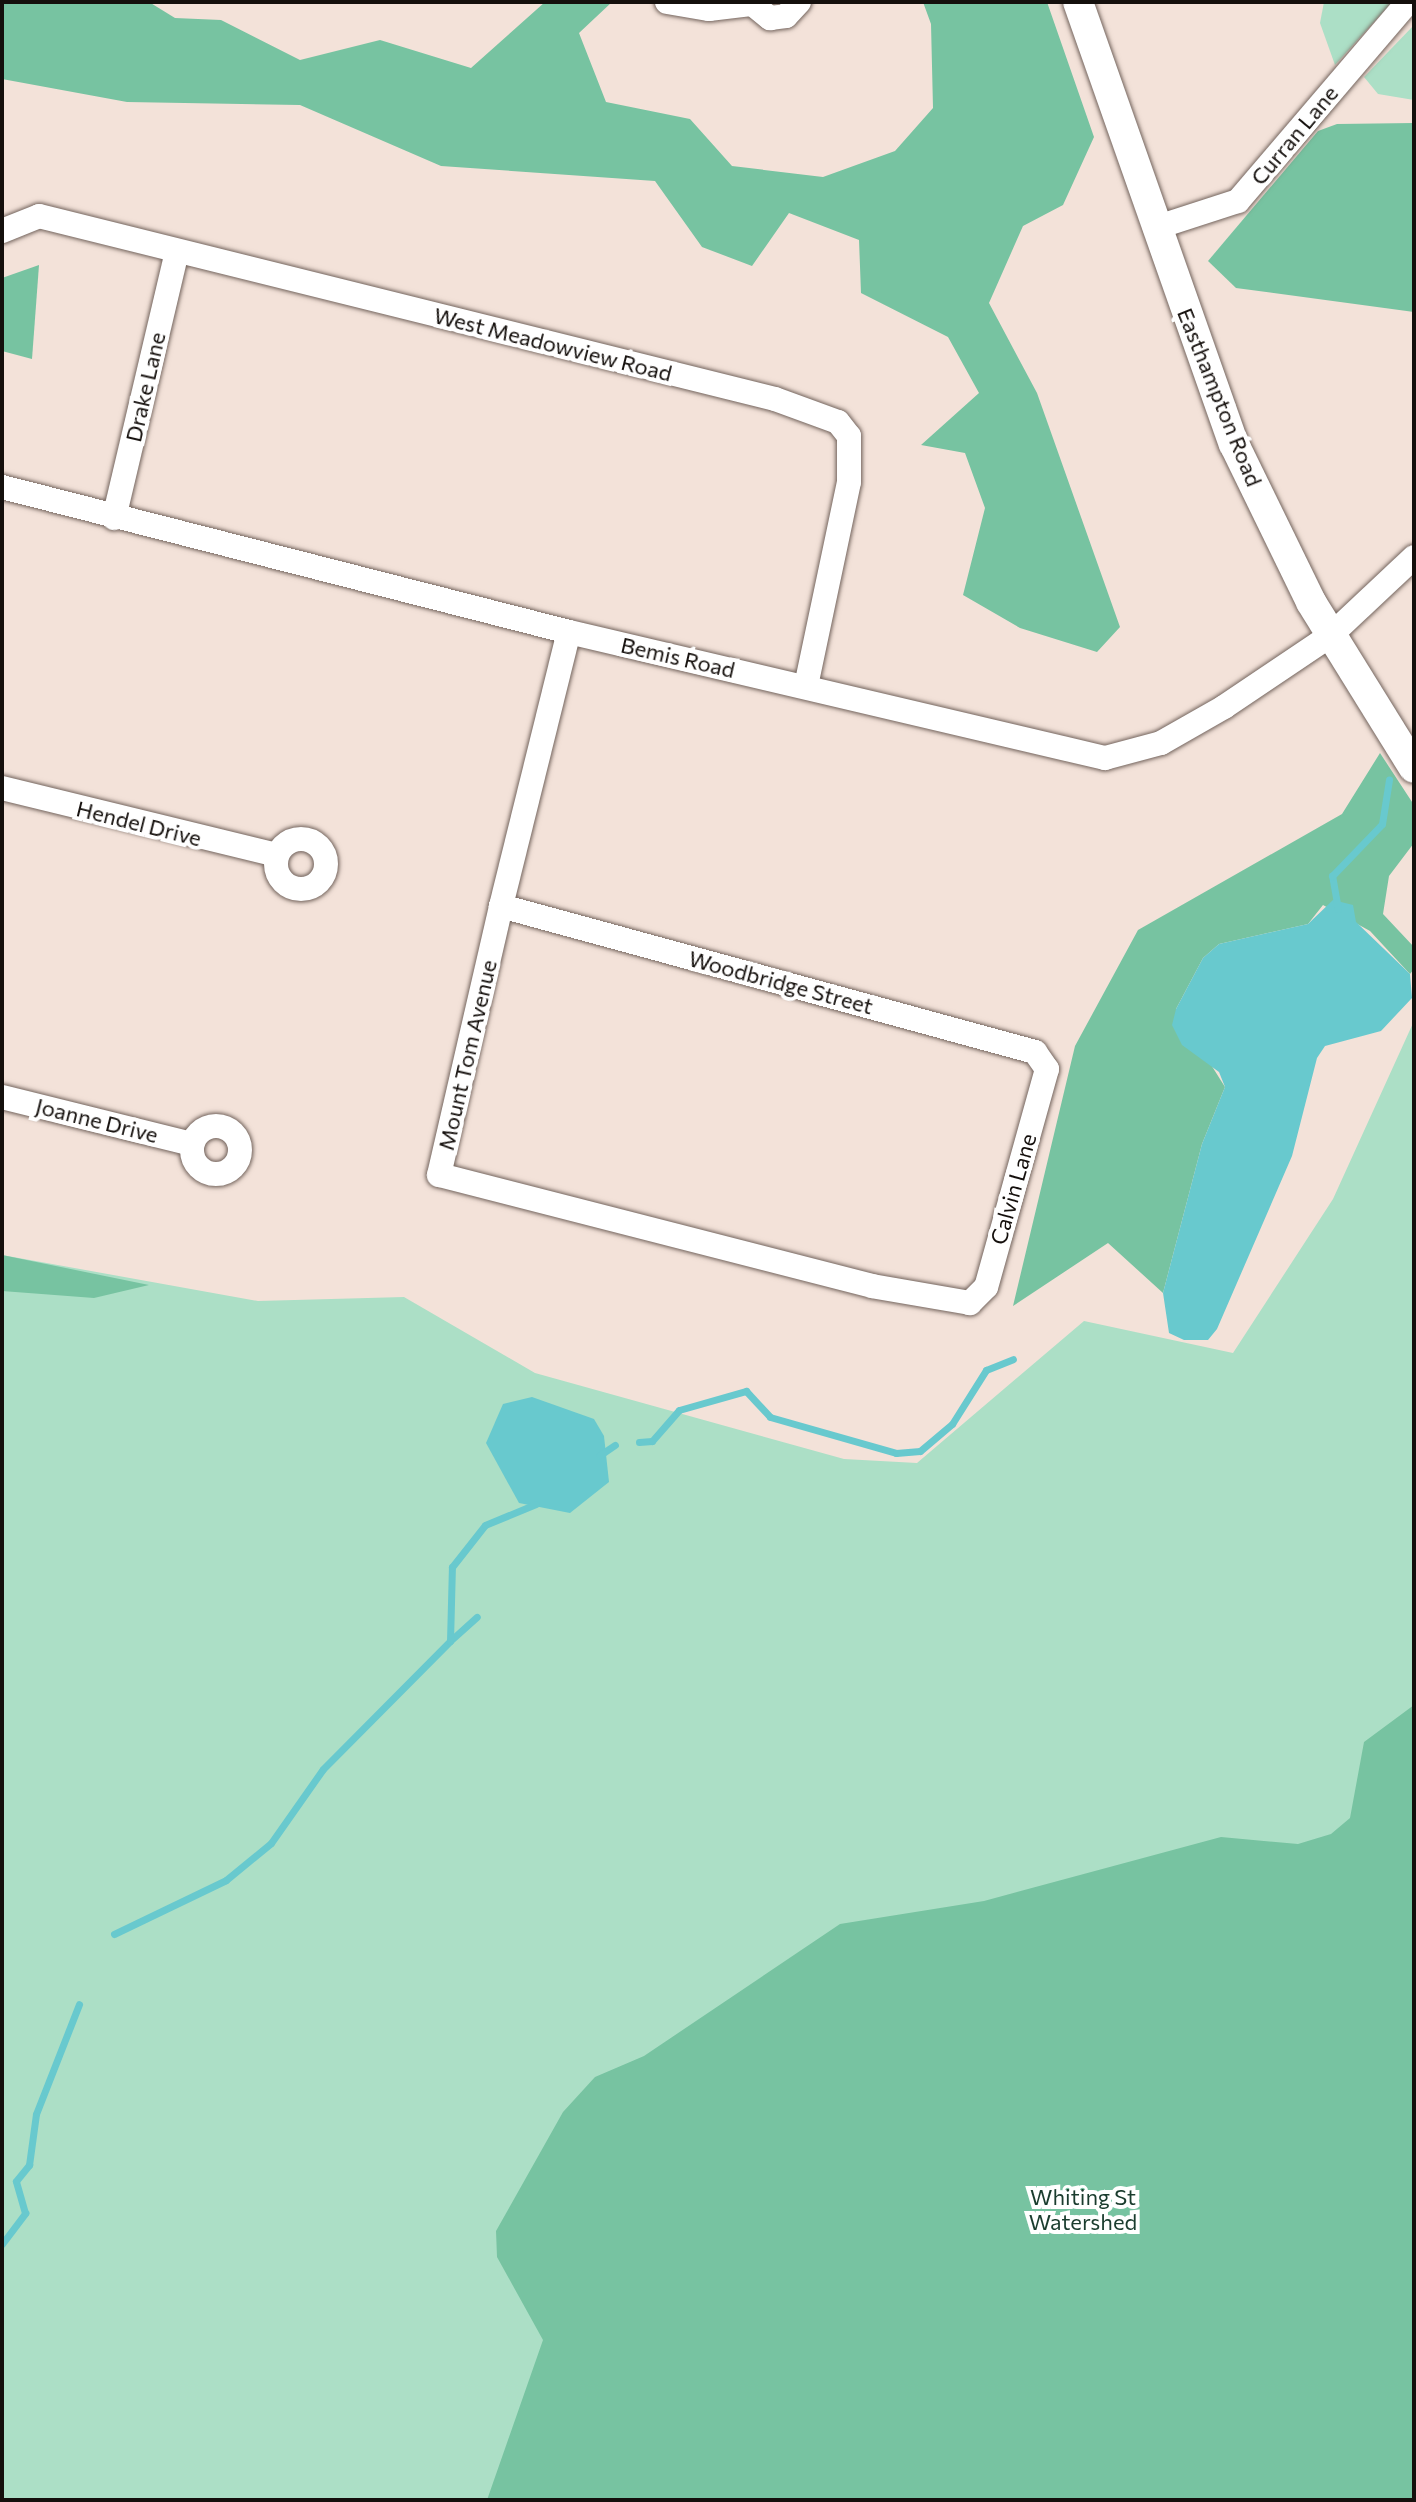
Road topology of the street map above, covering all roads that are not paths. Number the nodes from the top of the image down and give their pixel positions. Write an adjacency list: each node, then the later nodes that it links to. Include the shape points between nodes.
1 (667, 2): 5 (street, via 709,9)
2 (799, 2): 5 (street, via 778,18)
3 (1078, 2): 6 (main road, Easthampton Road)
4 (1408, 2): 6 (street, Curran Lane, via 1238,201)
5 (750, 3)
6 (1155, 228): 13 (main road, Easthampton Road, via 1234,444)
7 (2, 231): 8 (street, West Meadowview Road, via 39,216)
8 (176, 256): 10 (street, Drake Lane); 14 (street, West Meadowview Road, via 775,399 838,422 849,436 849,482)
9 (4, 494): 10 (street, Bemis Road)
10 (114, 518): 12 (street, Bemis Road)
11 (1414, 557): 13 (street, Bemis Road)
12 (569, 632): 14 (street, Bemis Road); 18 (street, Mount Tom Avenue)
13 (1331, 635): 14 (street, Bemis Road, via 1161,743 1105,758); 15 (main road, Easthampton Road)
14 (806, 686)
15 (1414, 768)
16 (2, 788): 17 (street, Hendel Drive)
17 (277, 855)
18 (501, 906): 19 (street, Woodbridge Street, via 1035,1052); 22 (street, Mount Tom Avenue, via 439,1175 872,1286)
19 (1046, 1073): 22 (street, Calvin Lane, via 986,1287)
20 (2, 1097): 21 (street, Joanne Drive)
21 (192, 1144)
22 (972, 1301)

